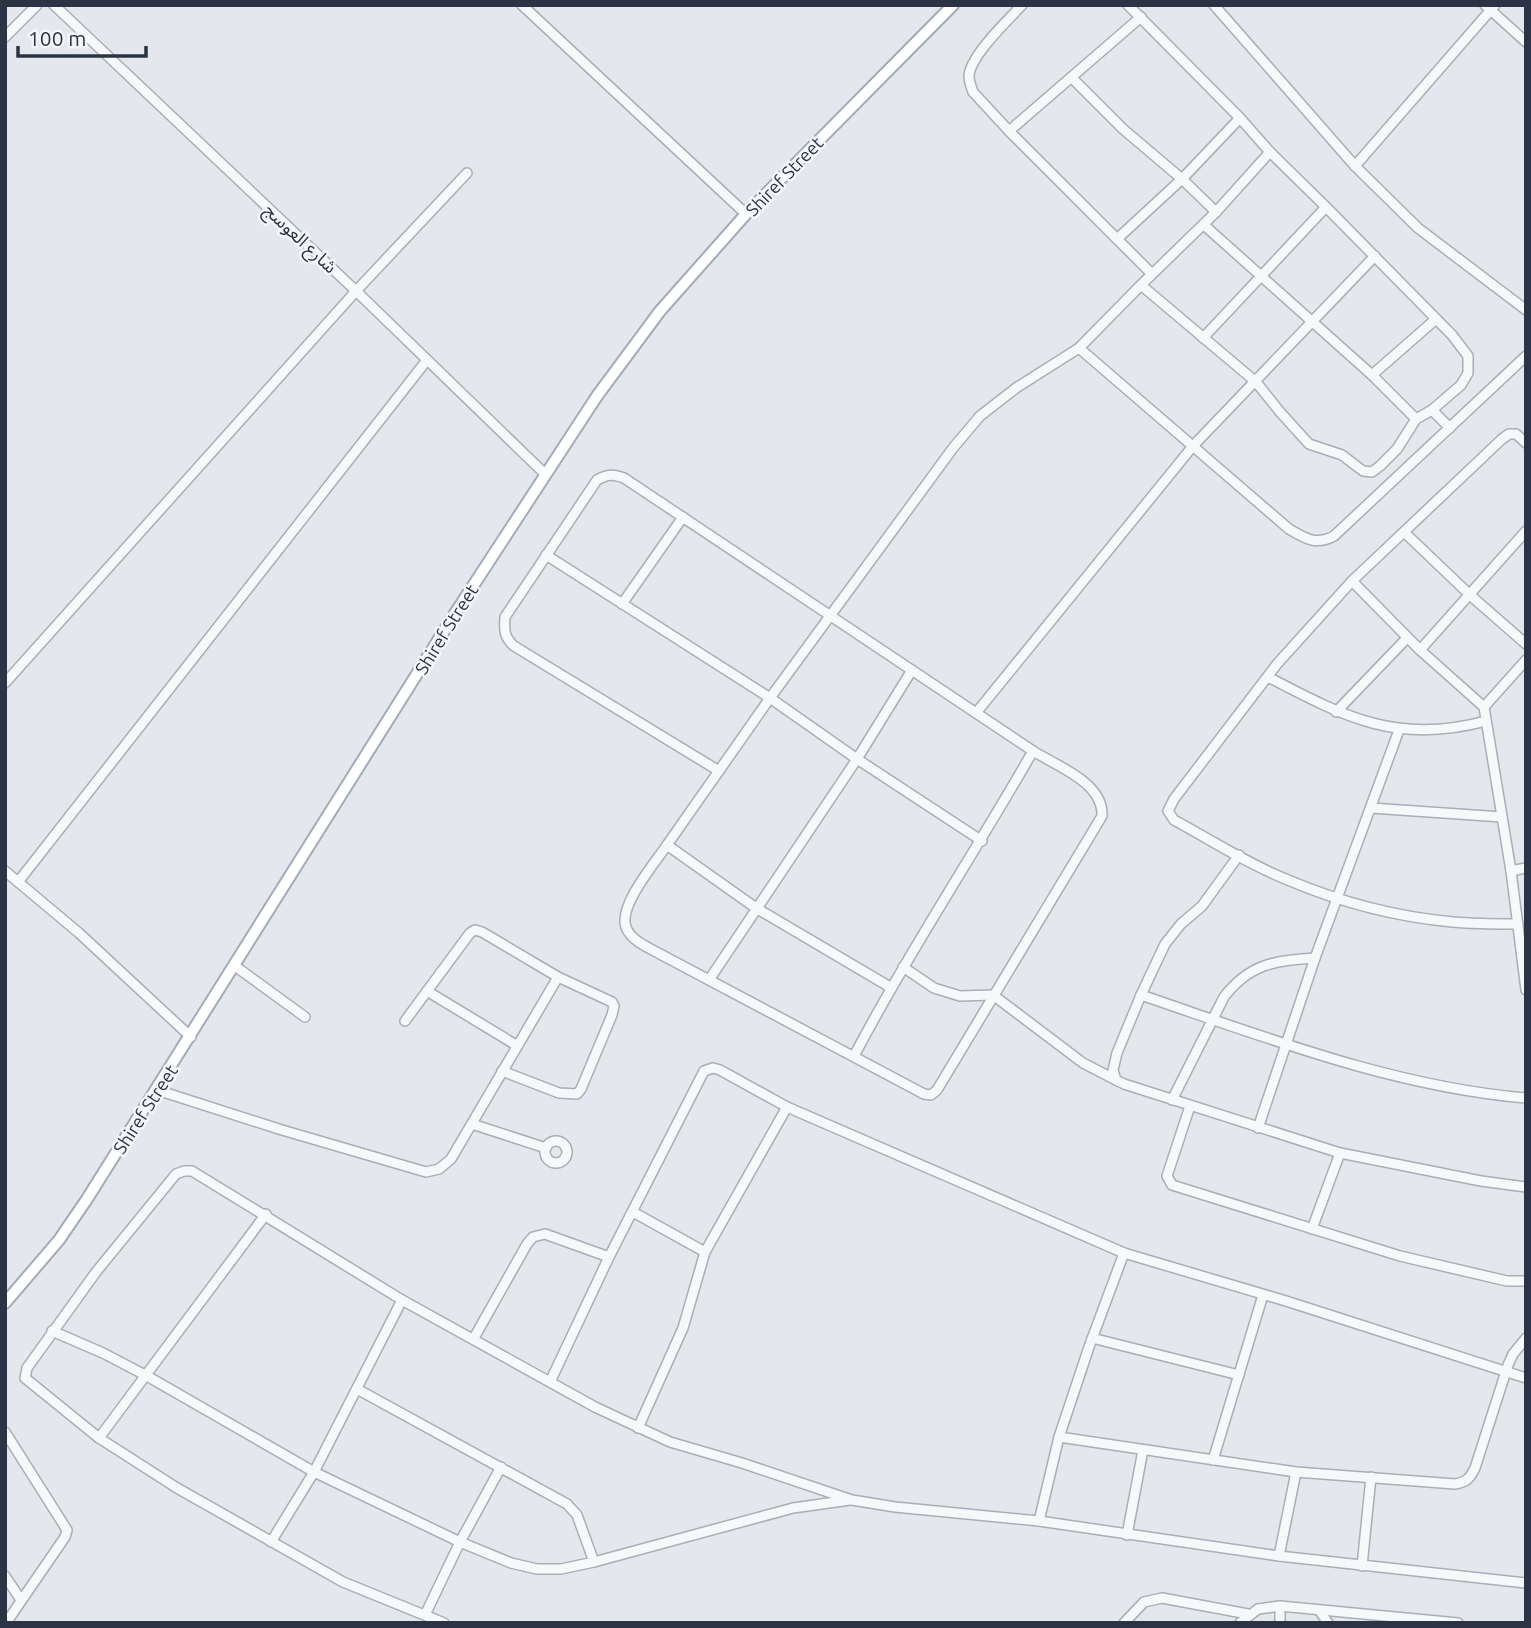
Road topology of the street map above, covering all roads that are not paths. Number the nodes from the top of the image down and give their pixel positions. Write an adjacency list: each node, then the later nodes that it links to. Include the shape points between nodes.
1 (37, 5): 10 (street)
2 (54, 5): 28 (street, شارع العوسج)
3 (953, 5): 21 (main road, Shiref Street)
4 (1022, 5): 14 (street, via 997,31 969,74 973,92)
5 (1128, 5): 9 (street)
6 (1214, 5): 16 (street)
7 (525, 6): 21 (street)
8 (1490, 7): 11 (street); 16 (street)
9 (1141, 17): 12 (street); 13 (street)
10 (5, 37)
11 (1526, 42)
12 (1072, 78): 14 (street); 18 (street)
13 (1240, 118): 15 (street); 18 (street)
14 (1009, 131): 23 (street)
15 (1270, 152): 19 (street); 20 (street)
16 (1355, 166): 29 (street, via 1418,228)
17 (467, 173): 28 (street)
18 (1182, 179): 20 (street); 23 (street)
19 (1326, 207): 24 (street); 26 (street)
20 (1216, 212): 22 (street)
21 (746, 215): 43 (main road, Shiref Street, via 660,311)
22 (1203, 225): 25 (street); 26 (street)
23 (1118, 239): 25 (street)
24 (1375, 256): 30 (street); 31 (street)
25 (1152, 274): 27 (street)
26 (1262, 275): 31 (street); 32 (street)
27 (1141, 285): 32 (street); 33 (street)
28 (356, 291): 35 (street, شارع العوسج); 58 (street)
29 (1526, 310)
30 (1436, 319): 36 (street); 38 (street, via 1468,356 1469,365 1461,385)
31 (1310, 322): 36 (street); 37 (street)
32 (1203, 338): 37 (street)
33 (1079, 348): 42 (street); 51 (street, via 980,416)
34 (1526, 356): 40 (street)
35 (427, 360): 43 (street, شارع العوسج); 76 (street)
36 (1372, 375): 39 (street)
37 (1256, 382): 39 (street, via 1309,444 1342,455 1363,471 1372,472 1397,449); 42 (street)
38 (1432, 410): 39 (street); 40 (street)
39 (1416, 419)
40 (1450, 428): 42 (street, via 1334,536 1317,542 1289,529)
41 (1526, 443): 46 (street, via 1509,434)
42 (1193, 446): 62 (street)
43 (545, 474): 81 (main road, Shiref Street)
44 (683, 517): 47 (street, via 624,478 606,475 597,480); 50 (street); 51 (street)
45 (1526, 531): 49 (street)
46 (1404, 532): 48 (street); 49 (street)
47 (546, 555): 50 (street); 67 (street, via 505,617 508,640)
48 (1352, 582): 52 (street); 57 (street)
49 (1470, 596): 53 (street); 54 (street)
50 (622, 604): 59 (street)
51 (831, 616): 56 (street); 59 (street)
52 (1407, 638): 54 (street); 61 (street)
53 (1526, 644)
54 (1420, 650): 60 (street)
55 (1526, 660): 60 (street)
56 (912, 670): 62 (street); 66 (street)
57 (1268, 677): 61 (street); 72 (street, via 1168,811 1174,820)
58 (5, 683)
59 (770, 698): 66 (street); 67 (street)
60 (1484, 707): 63 (street)
61 (1336, 712): 64 (street)
62 (976, 713): 65 (street)
63 (1486, 721): 64 (street, via 1444,730); 69 (street)
64 (1399, 730): 68 (street)
65 (1033, 751): 70 (street); 88 (street, via 1088,784 1101,801 1102,816)
66 (857, 759): 70 (street); 78 (street)
67 (719, 771): 71 (street)
68 (1371, 808): 69 (street); 77 (street)
69 (1502, 817): 74 (street)
70 (982, 841): 82 (street)
71 (667, 845): 78 (street); 84 (street, via 628,904 626,929 660,954)
72 (1239, 855): 77 (street); 89 (street, via 1202,906 1172,933)
73 (1526, 868): 74 (street)
74 (1511, 870): 79 (street)
75 (5, 871): 76 (street)
76 (18, 882): 93 (street)
77 (1338, 898): 79 (street, via 1425,919); 80 (street)
78 (756, 908): 84 (street); 85 (street)
79 (1518, 924): 86 (street)
80 (1315, 958): 91 (street, via 1253,968 1233,985); 94 (street)
81 (235, 966): 90 (street); 93 (main road, Shiref Street)
82 (903, 967): 85 (street); 88 (street, via 934,988 960,996)
83 (558, 977): 87 (street, via 475,930); 95 (street); 97 (street, via 614,1006 581,1089 570,1096)
84 (709, 980): 96 (street)
85 (890, 987): 96 (street)
86 (1526, 990)
87 (427, 992): 92 (street); 95 (street)
88 (993, 995): 96 (street, via 931,1095); 98 (street, via 1083,1063)
89 (1140, 995): 91 (street); 98 (street, via 1113,1070)
90 (305, 1017)
91 (1212, 1019): 94 (street); 101 (street)
92 (405, 1021)
93 (191, 1037): 99 (main road, Shiref Street)
94 (1285, 1044): 100 (street, via 1363,1068); 105 (street)
95 (516, 1045): 97 (street)
96 (854, 1056)
97 (502, 1071): 104 (street)
98 (1116, 1080): 101 (street)
99 (157, 1090): 104 (street, via 426,1172 451,1159); 118 (main road, Shiref Street, via 59,1240)
100 (1526, 1098)
101 (1172, 1100): 102 (street)
102 (1190, 1106): 105 (street); 111 (street, via 1168,1181)
103 (788, 1107): 109 (street, via 720,1070 704,1071); 112 (street); 113 (street)
104 (472, 1124): 106 (street)
105 (1258, 1128): 107 (street)
106 (546, 1149)
107 (1340, 1153): 108 (street); 111 (street)
108 (1526, 1187)
109 (633, 1212): 112 (street); 114 (street)
110 (266, 1214): 117 (street); 119 (street, via 192,1171 176,1174); 125 (street)
111 (1312, 1230): 115 (street, via 1468,1274)
112 (705, 1252): 129 (street, via 683,1328)
113 (1124, 1252): 116 (street); 121 (street)
114 (609, 1257): 120 (street, via 545,1234 533,1237); 127 (street)
115 (1526, 1281)
116 (1264, 1295): 123 (street); 124 (street)
117 (402, 1300): 120 (street); 128 (street)
118 (5, 1303)
119 (52, 1331): 125 (street); 132 (street, via 25,1378)
120 (474, 1338): 127 (street)
121 (1093, 1338): 124 (street); 131 (street)
122 (1526, 1338): 123 (street, via 1513,1353)
123 (1506, 1372): 126 (street); 138 (street, via 1470,1478 1455,1484)
124 (1239, 1375): 134 (street)
125 (147, 1376): 132 (street); 136 (street)
126 (1526, 1378)
127 (550, 1382): 129 (street)
128 (357, 1389): 135 (street); 136 (street)
129 (638, 1428): 139 (street)
130 (5, 1432): 149 (street, via 67,1530)
131 (1059, 1437): 133 (street); 140 (street)
132 (99, 1438): 142 (street)
133 (1143, 1450): 134 (street); 141 (street)
134 (1213, 1460): 137 (street)
135 (501, 1467): 143 (street); 145 (street, via 567,1504 577,1515)
136 (314, 1472): 142 (street); 143 (street)
137 (1296, 1472): 138 (street); 144 (street)
138 (1371, 1477): 146 (street)
139 (852, 1500): 140 (street); 145 (street, via 793,1508)
140 (1039, 1521): 141 (street)
141 (1127, 1535): 144 (street)
142 (271, 1542): 153 (street, via 343,1582)
143 (460, 1542): 145 (street, via 537,1569); 153 (street)
144 (1279, 1556): 146 (street)
145 (594, 1562)
146 (1363, 1566): 148 (street)
147 (5, 1576): 149 (street)
148 (1526, 1583)
149 (21, 1600): 154 (street)
150 (1280, 1606): 151 (street); 152 (street); 158 (street)
151 (1319, 1610): 159 (street); 160 (street)
152 (1248, 1614): 156 (street, via 1162,1598 1144,1602); 157 (street)
153 (425, 1615): 155 (street)
154 (6, 1623)
155 (444, 1623)
156 (1124, 1623)
157 (1240, 1623)
158 (1280, 1623)
159 (1328, 1623)
160 (1455, 1623)

